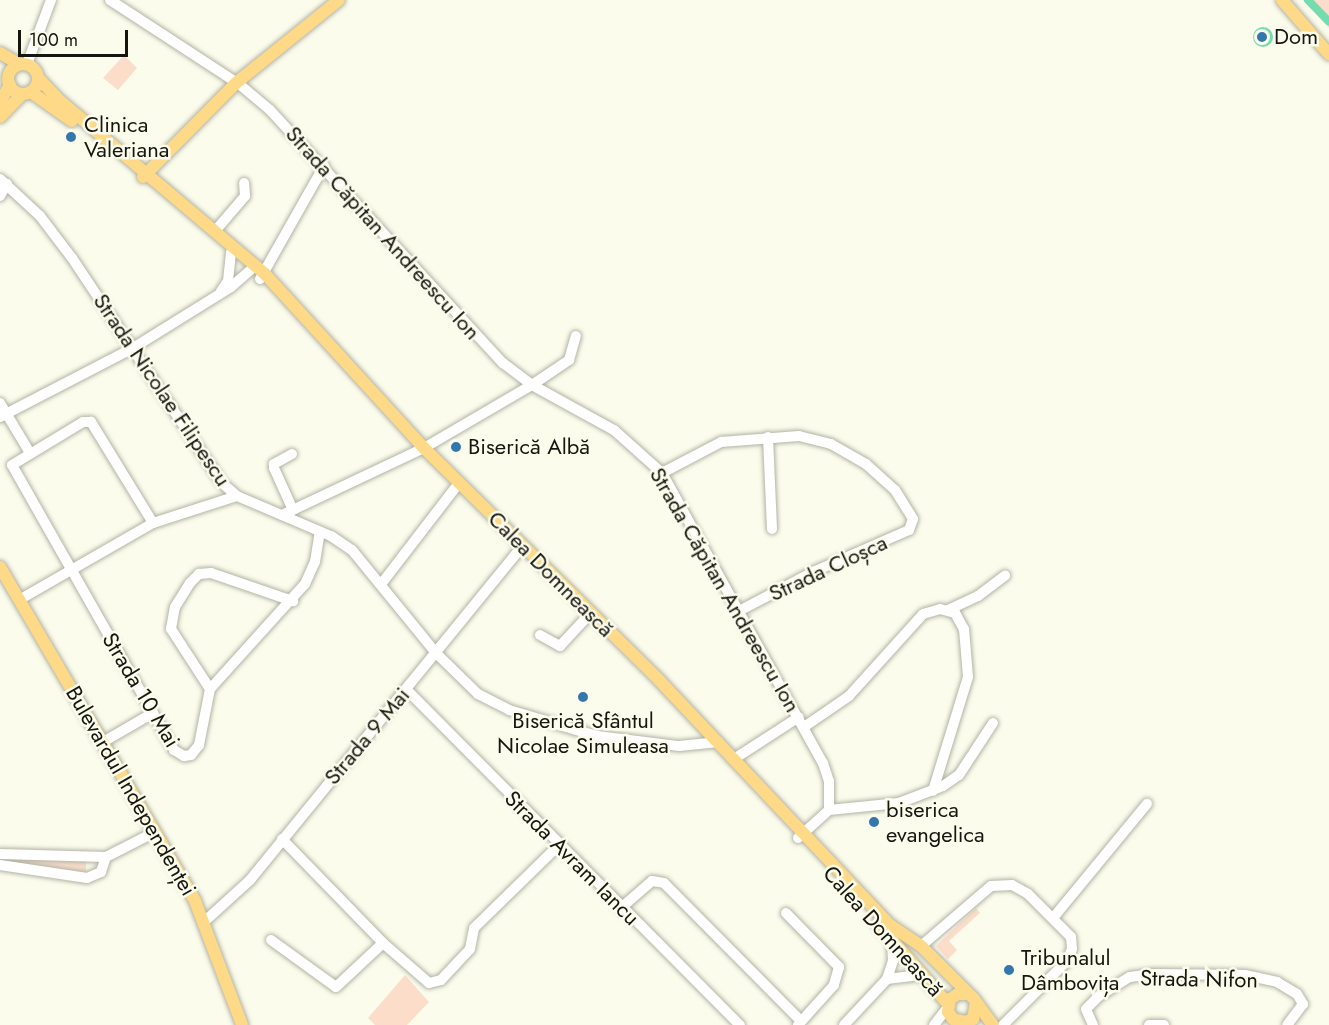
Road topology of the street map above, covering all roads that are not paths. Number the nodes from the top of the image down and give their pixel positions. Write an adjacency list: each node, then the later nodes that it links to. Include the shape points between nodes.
1 (51, 0): 10 (street)
2 (110, 0): 13 (street, Strada Căpitan Andreescu Ion)
3 (339, 0): 13 (main road)
4 (1282, 0): 8 (main road)
5 (1292, 0): 6 (main road)
6 (1329, 41)
7 (0, 53): 10 (main road)
8 (1329, 54)
9 (0, 62): 12 (main road)
10 (23, 64): 11 (main road); 12 (main road)
11 (39, 78): 14 (main road); 18 (main road, via 58,99)
12 (9, 81): 14 (main road, Calea Domnească); 15 (main road)
13 (236, 82): 17 (street, Strada Căpitan Andreescu Ion, via 270,110); 18 (main road)
14 (26, 93): 16 (main road); 18 (main road, Calea Domnească)
15 (0, 102)
16 (0, 117)
17 (324, 166): 24 (street); 29 (street, Strada Căpitan Andreescu Ion, via 488,348)
18 (147, 171): 22 (main road, Calea Domnească); 22 (main road, Calea Domnească)
19 (2, 183): 21 (street); 28 (street, Strada Nicolae Filipescu, via 57,237)
20 (244, 183): 22 (street, via 245,196)
21 (0, 196)
22 (214, 232): 23 (main road); 24 (main road, Calea Domnească)
23 (231, 252): 24 (main road); 26 (street, via 228,281)
24 (261, 276): 25 (street); 25 (street); 33 (main road, Calea Domnească)
25 (231, 287): 26 (street)
26 (217, 296): 28 (street)
27 (576, 336): 29 (street, via 569,360)
28 (133, 348): 31 (street); 38 (street, Strada Nicolae Filipescu, via 217,477)
29 (532, 385): 33 (street); 36 (street, Strada Căpitan Andreescu Ion, via 614,430)
30 (0, 403): 31 (street)
31 (3, 416): 34 (street)
32 (768, 437): 36 (street, via 721,442); 42 (street); 51 (street, Strada Cloșca, via 799,436 844,450 889,484 914,523 909,530 815,571)
33 (420, 448): 37 (main road, Calea Domnească); 39 (street)
34 (30, 453): 41 (street, via 83,422 94,423); 46 (street, Strada 10 Mai, via 14,462 12,470)
35 (292, 454): 39 (street, via 274,464 274,468)
36 (662, 473): 51 (street, Strada Căpitan Andreescu Ion)
37 (457, 486): 44 (main road, Calea Domnească); 48 (street)
38 (237, 496): 40 (street, Strada Nicolae Filipescu); 41 (street)
39 (293, 510): 40 (street)
40 (282, 515): 43 (street, Strada Nicolae Filipescu)
41 (153, 523): 46 (street)
42 (772, 529)
43 (320, 532): 48 (street, Strada Nicolae Filipescu, via 352,550); 50 (street, via 312,570)
44 (520, 548): 53 (main road, Calea Domnească); 55 (street, Strada 9 Mai); 62 (main road, Calea Domnească)
45 (0, 567): 49 (main road, Bulevardul Independenței)
46 (71, 571): 49 (street); 58 (street, Strada 10 Mai)
47 (1005, 576): 52 (street, via 978,596)
48 (382, 583): 55 (street, Strada Nicolae Filipescu)
49 (19, 600): 61 (main road, Bulevardul Independenței)
50 (293, 601): 56 (street); 56 (street, via 211,573 199,574 190,583 175,607 171,629)
51 (741, 610): 59 (street, Strada Căpitan Andreescu Ion)
52 (948, 610): 59 (street, via 932,610 919,618 849,696); 64 (street, via 955,613 964,629 968,677)
53 (586, 618): 54 (street, via 560,646); 62 (main road, Calea Domnească)
54 (540, 635)
55 (436, 653): 57 (street, Strada 9 Mai); 62 (street, Strada Nicolae Filipescu, via 478,694 528,717 611,738 679,746)
56 (210, 689): 58 (street, Strada 10 Mai, via 199,745 191,755 174,750)
57 (406, 689): 69 (street, Strada 9 Mai); 70 (street, Strada Avram Iancu)
58 (153, 713): 61 (street)
59 (801, 722): 63 (street); 66 (street, Strada Căpitan Andreescu Ion, via 826,772)
60 (993, 723): 64 (street, via 959,775)
61 (103, 742): 67 (main road, Bulevardul Independenței)
62 (716, 743): 63 (main road, Calea Domnească); 68 (main road, Calea Domnească)
63 (734, 759): 68 (main road, Calea Domnească)
64 (933, 791): 66 (street, via 899,803)
65 (1147, 804): 76 (street)
66 (829, 810): 68 (street)
67 (155, 832): 72 (street); 77 (main road, Bulevardul Independenței)
68 (801, 836): 79 (main road, Calea Domnească); 81 (main road, Calea Domnească, via 890,926)
69 (282, 839): 77 (street, Strada 9 Mai, via 236,894); 80 (street)
70 (559, 845): 74 (street, Strada Avram Iancu); 80 (street, via 474,928 470,949 441,980 423,980)
71 (0, 854): 72 (street)
72 (106, 857): 73 (street, via 101,872 93,878)
73 (0, 865)
74 (621, 908): 86 (street, via 652,881 664,883); 89 (street, Strada Avram Iancu)
75 (786, 913): 86 (street, via 839,967 834,985)
76 (1053, 918): 81 (street, via 1028,894 1012,885 997,884); 93 (street, via 1071,938 1070,955)
77 (205, 921): 88 (main road, Bulevardul Independenței)
78 (271, 940): 80 (street, via 336,987)
79 (892, 941): 82 (main road, Calea Domnească); 83 (street, via 893,962)
80 (383, 943)
81 (921, 946): 84 (main road, Calea Domnească)
82 (920, 975): 83 (street); 85 (main road, Calea Domnească)
83 (887, 979): 90 (street)
84 (972, 998): 85 (main road, via 958,994); 87 (main road, via 975,1015); 92 (main road, Calea Domnească)
85 (948, 1006): 87 (main road, Calea Domnească); 91 (street)
86 (800, 1023)
87 (958, 1023)
88 (242, 1025)
89 (740, 1025)
90 (844, 1025)
91 (934, 1025)
92 (993, 1025)
93 (1003, 1025)
94 (1093, 1025): 97 (street, Strada Nifon, via 1086,1009 1100,996 1130,977 1152,974 1245,975 1277,982 1298,994 1303,1004)
95 (1149, 1025): 96 (street)
96 (1164, 1025)
97 (1287, 1025)

